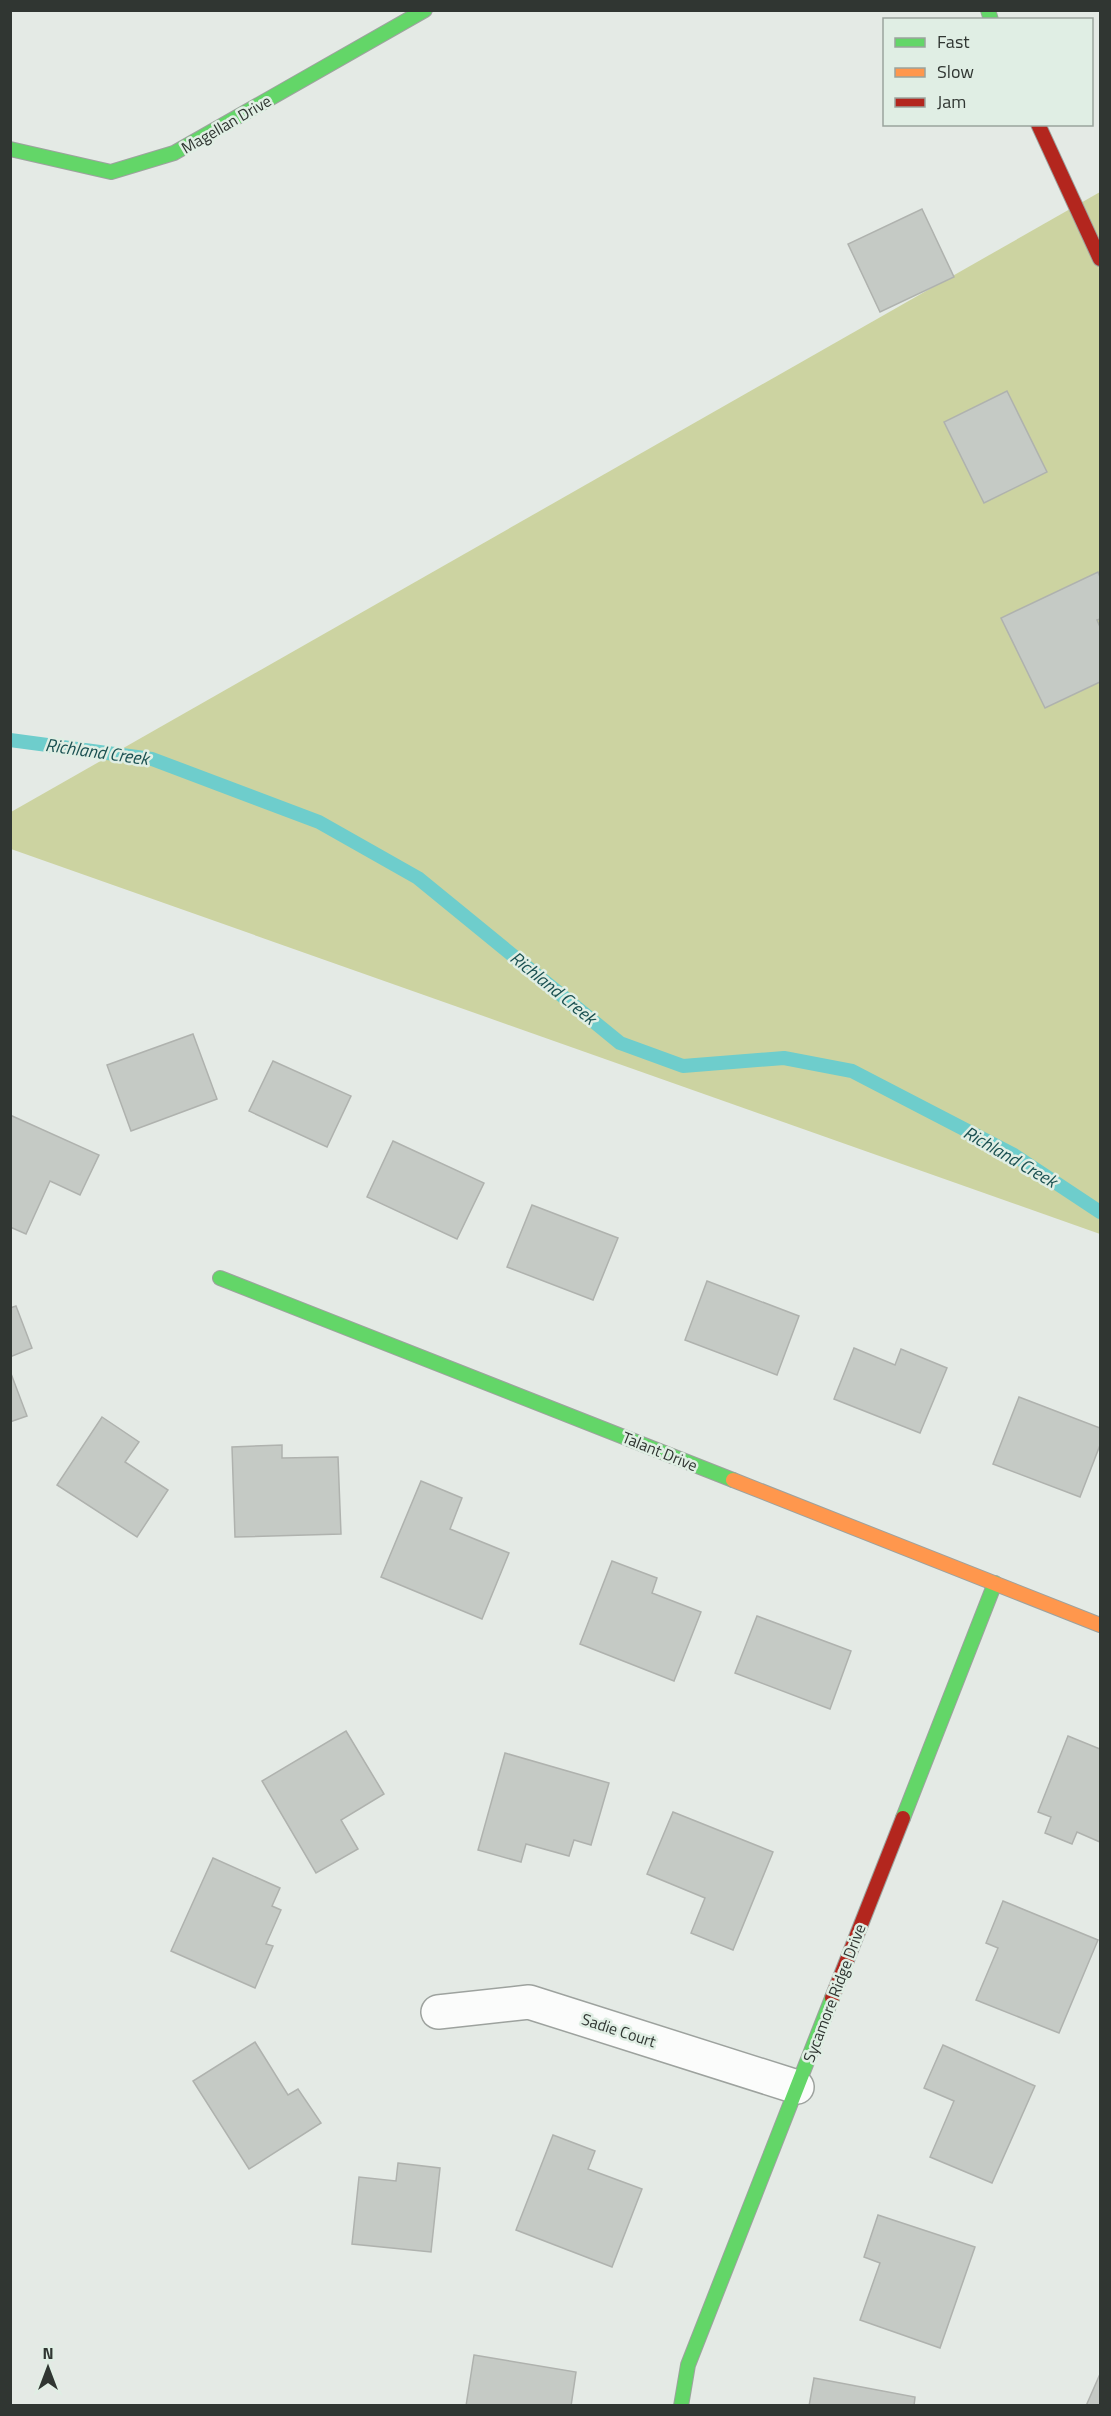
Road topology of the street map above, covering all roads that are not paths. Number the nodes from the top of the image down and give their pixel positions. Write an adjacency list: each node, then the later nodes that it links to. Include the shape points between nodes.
1 (425, 10): 3 (street, Magellan Drive, via 174,153 111,172)
2 (1039, 126): 4 (street)
3 (10, 149)
4 (1101, 259)
5 (220, 1278): 6 (street, Talant Drive)
6 (995, 1583): 7 (street, Talant Drive); 9 (street, Sycamore Ridge Drive)
7 (1101, 1625)
8 (438, 2012): 9 (street, Sadie Court, via 530,2002)
9 (797, 2087): 10 (street, Sycamore Ridge Drive, via 688,2365)
10 (681, 2406)

